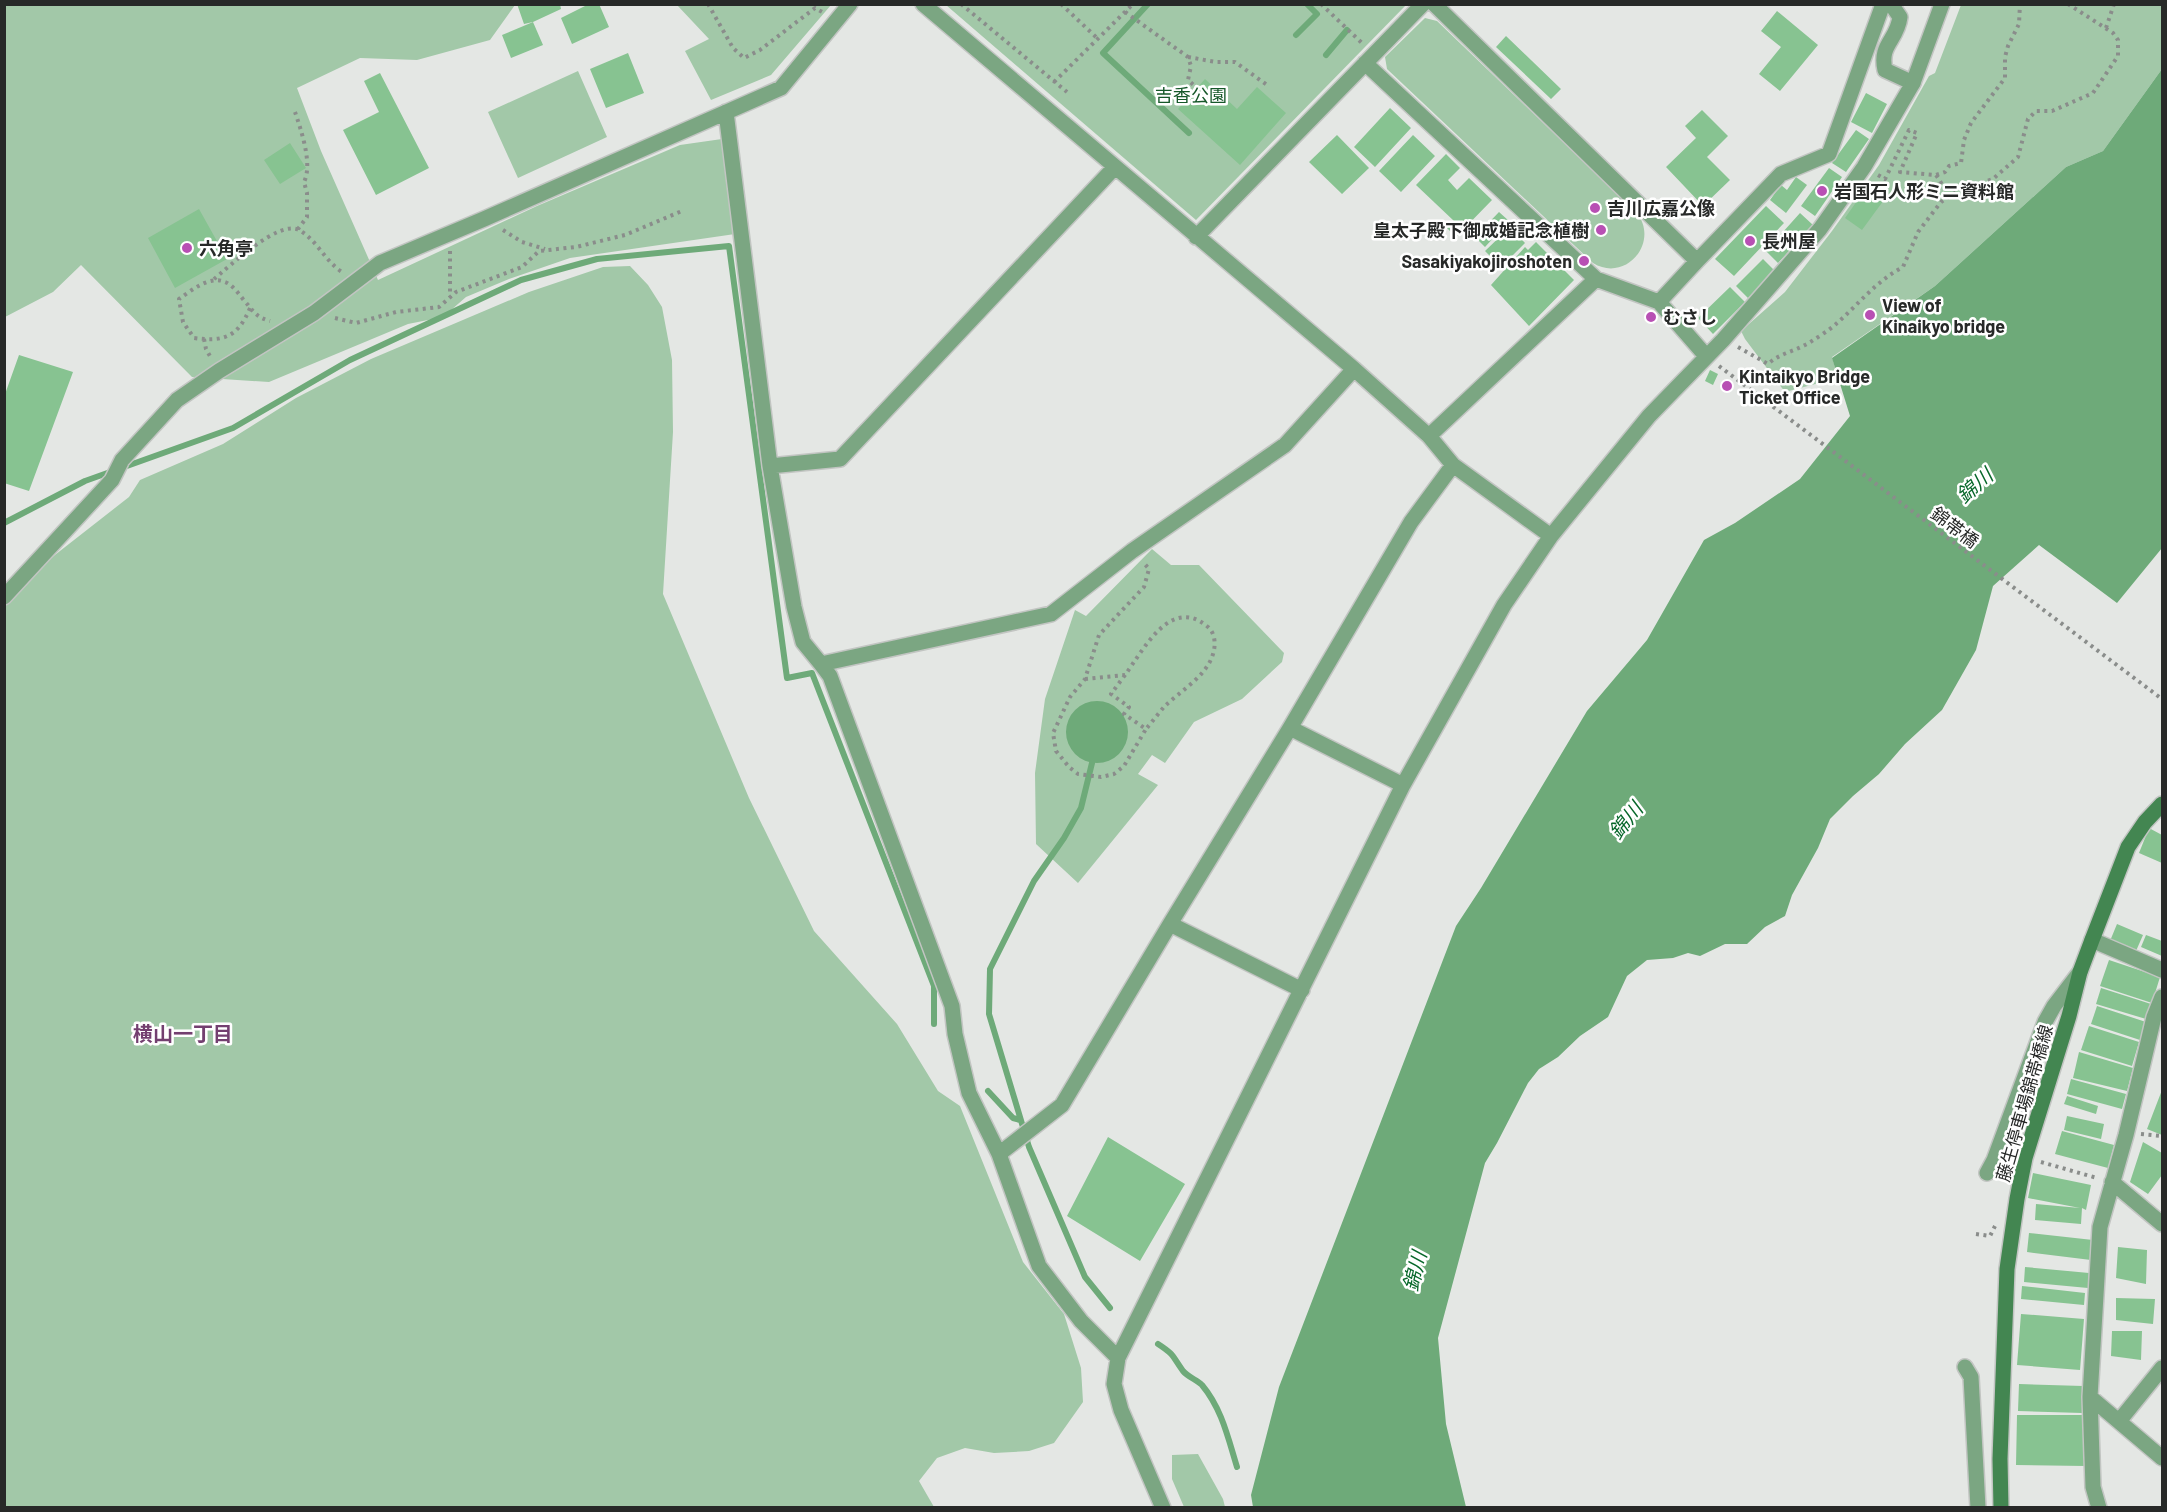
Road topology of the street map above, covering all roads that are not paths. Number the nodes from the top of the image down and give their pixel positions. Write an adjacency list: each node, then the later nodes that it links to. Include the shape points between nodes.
1 (850, 4): 10 (street, via 781,88)
2 (923, 4): 11 (street)
3 (1423, 4): 8 (street)
4 (1434, 4): 13 (street)
5 (1883, 4): 13 (street, via 1829,154 1781,174)
6 (1891, 4): 9 (street, via 1900,17 1898,30 1882,57 1885,69)
7 (1942, 4): 9 (street)
8 (1369, 59): 12 (street); 14 (street)
9 (1913, 83): 16 (street, via 1864,167 1820,229)
10 (726, 112): 20 (street); 22 (street, via 380,263 314,313 177,400 122,460 112,480)
11 (1115, 167): 12 (street); 20 (street, via 840,459)
12 (1197, 237): 17 (street)
13 (1696, 261): 15 (street)
14 (1596, 279): 15 (street); 18 (street)
15 (1659, 302): 16 (street)
16 (1706, 356): 21 (street, via 1649,416)
17 (1354, 369): 18 (street); 23 (street, via 1285,444 1132,551 1051,615)
18 (1429, 436): 19 (street)
19 (1453, 465): 21 (street); 24 (street, via 1411,522)
20 (770, 466): 23 (street, via 803,642)
21 (1551, 536): 25 (street, via 1504,605)
22 (4, 597)
23 (821, 664): 33 (street, via 830,676 952,1006 969,1093)
24 (1290, 728): 25 (street); 27 (street)
25 (1402, 785): 31 (street)
26 (2163, 804): 28 (main road, 藤生停車場錦帯橋線, via 2128,847)
27 (1170, 924): 31 (street); 33 (street, via 1062,1105)
28 (2092, 940): 29 (street); 30 (main road, 藤生停車場錦帯橋線)
29 (2163, 970)
30 (2080, 972): 34 (street, via 2045,1022); 45 (main road, 藤生停車場錦帯橋線, via 2025,1158 2017,1199 2007,1269)
31 (1302, 990): 37 (street)
32 (2163, 997): 35 (street, via 2154,1017)
33 (999, 1154): 37 (street, via 1039,1266 1081,1321)
34 (1987, 1173)
35 (2112, 1182): 36 (street); 40 (street, via 2100,1227)
36 (2163, 1224)
37 (1118, 1358): 43 (street, via 1114,1384 1121,1410)
38 (1965, 1367): 44 (street, via 1971,1377)
39 (2163, 1368): 41 (street)
40 (2090, 1396): 41 (street); 46 (street, via 2093,1487)
41 (2120, 1420): 42 (street)
42 (2163, 1458)
43 (1163, 1508)
44 (1978, 1508)
45 (2001, 1508)
46 (2098, 1508)

